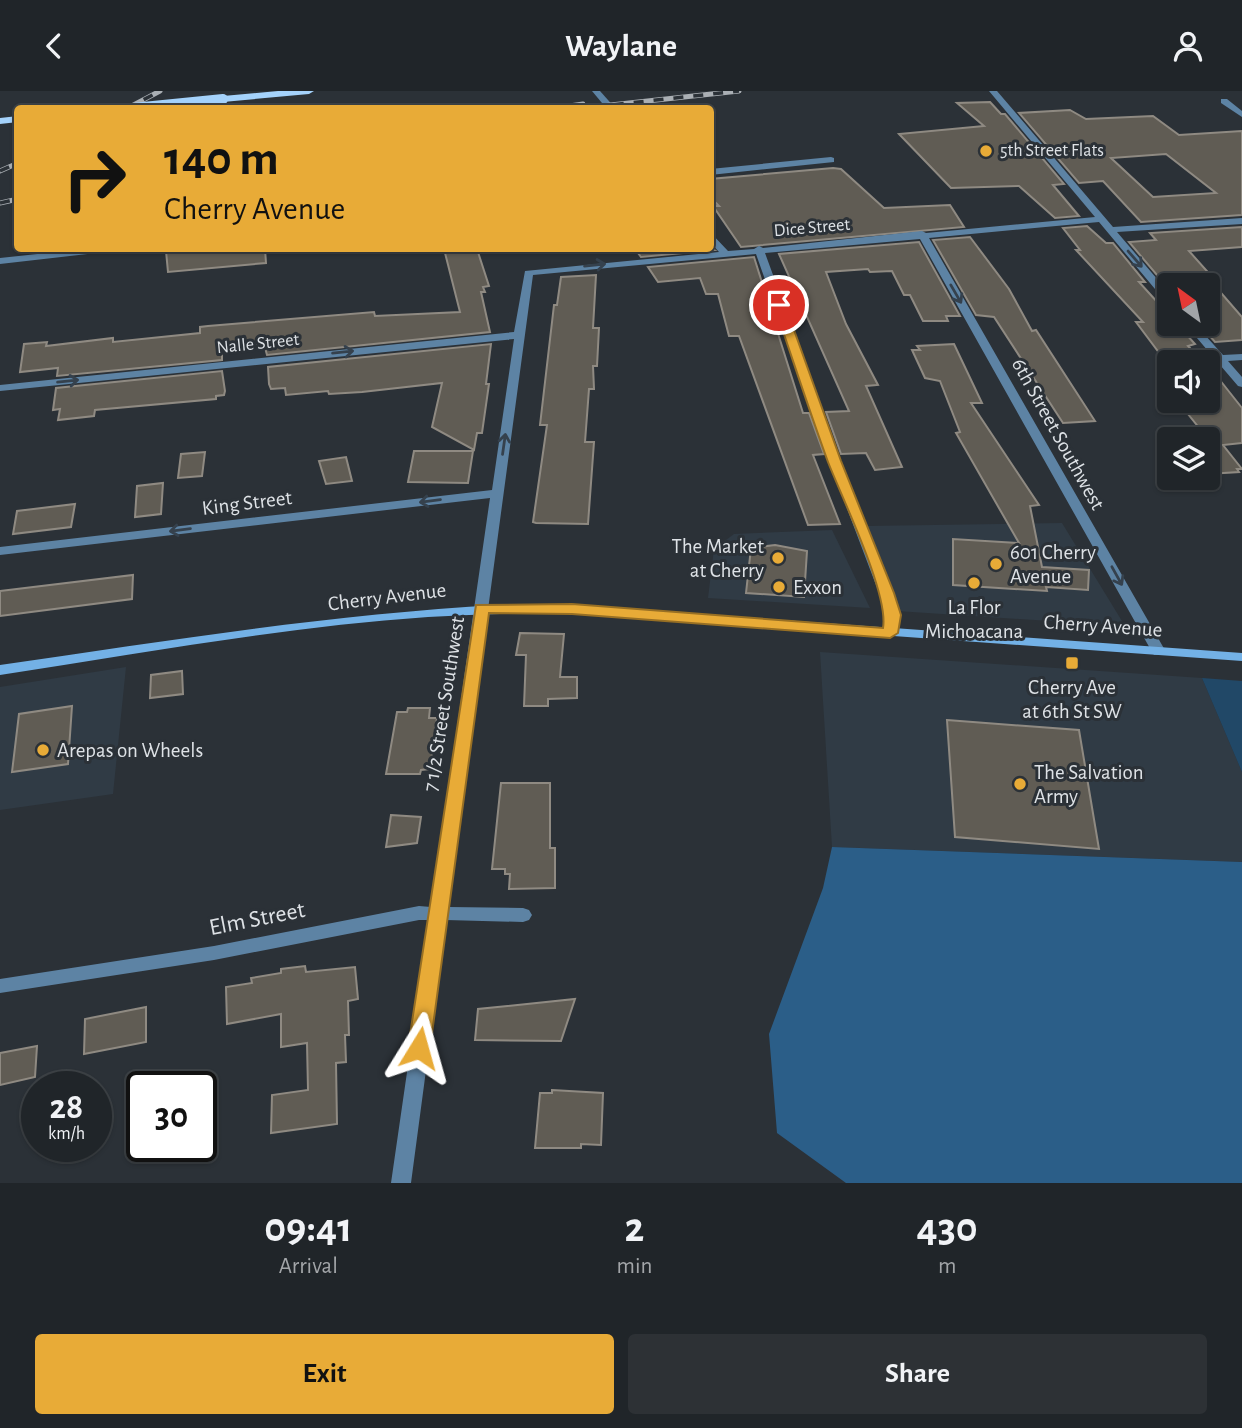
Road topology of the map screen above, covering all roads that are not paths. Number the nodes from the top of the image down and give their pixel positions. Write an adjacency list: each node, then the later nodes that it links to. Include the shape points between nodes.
1 (309, 91): 5 (main road, bridge)
2 (596, 91): 6 (street)
3 (993, 91): 10 (street)
4 (1224, 101): 7 (street)
5 (163, 105)
6 (608, 105)
7 (1242, 115)
8 (831, 160): 9 (street)
9 (714, 172)
10 (1100, 219): 12 (street); 13 (street, Dice Street)
11 (1242, 221): 12 (street)
12 (1110, 230): 20 (street, one-way to 20)
13 (922, 234): 15 (street, Dice Street); 32 (street, 6th Street Southwest, one-way to 32)
14 (714, 240): 17 (street)
15 (759, 249): 17 (street, Dice Street); 31 (street, via 886,593 893,615)
16 (79, 252): 18 (street)
17 (724, 252): 19 (street, Dice Street, one-way to 17)
18 (0, 261)
19 (528, 273): 21 (street, 7 1/2 Street Southwest)
20 (1157, 285)
21 (519, 335): 27 (street, Nalle Street, one-way to 21); 28 (street, 7 1/2 Street Southwest, one-way to 21)
22 (1201, 336): 23 (street)
23 (1213, 350)
24 (1242, 357): 25 (street)
25 (1220, 359): 26 (street)
26 (1242, 384)
27 (0, 388)
28 (498, 493): 29 (street, King Street, one-way to 29); 30 (street, 7 1/2 Street Southwest)
29 (0, 551)
30 (481, 608): 31 (main road, Cherry Avenue, via 572,609); 34 (main road, Cherry Avenue, via 411,613); 35 (street, 7 1/2 Street Southwest)
31 (890, 633): 32 (main road, Cherry Avenue)
32 (1159, 652): 33 (main road, Cherry Avenue)
33 (1242, 657)
34 (0, 670)
35 (437, 913): 36 (street, Elm Street); 37 (street, Elm Street); 38 (street, 7 1/2 Street Southwest)
36 (523, 915)
37 (0, 986)
38 (401, 1183)

